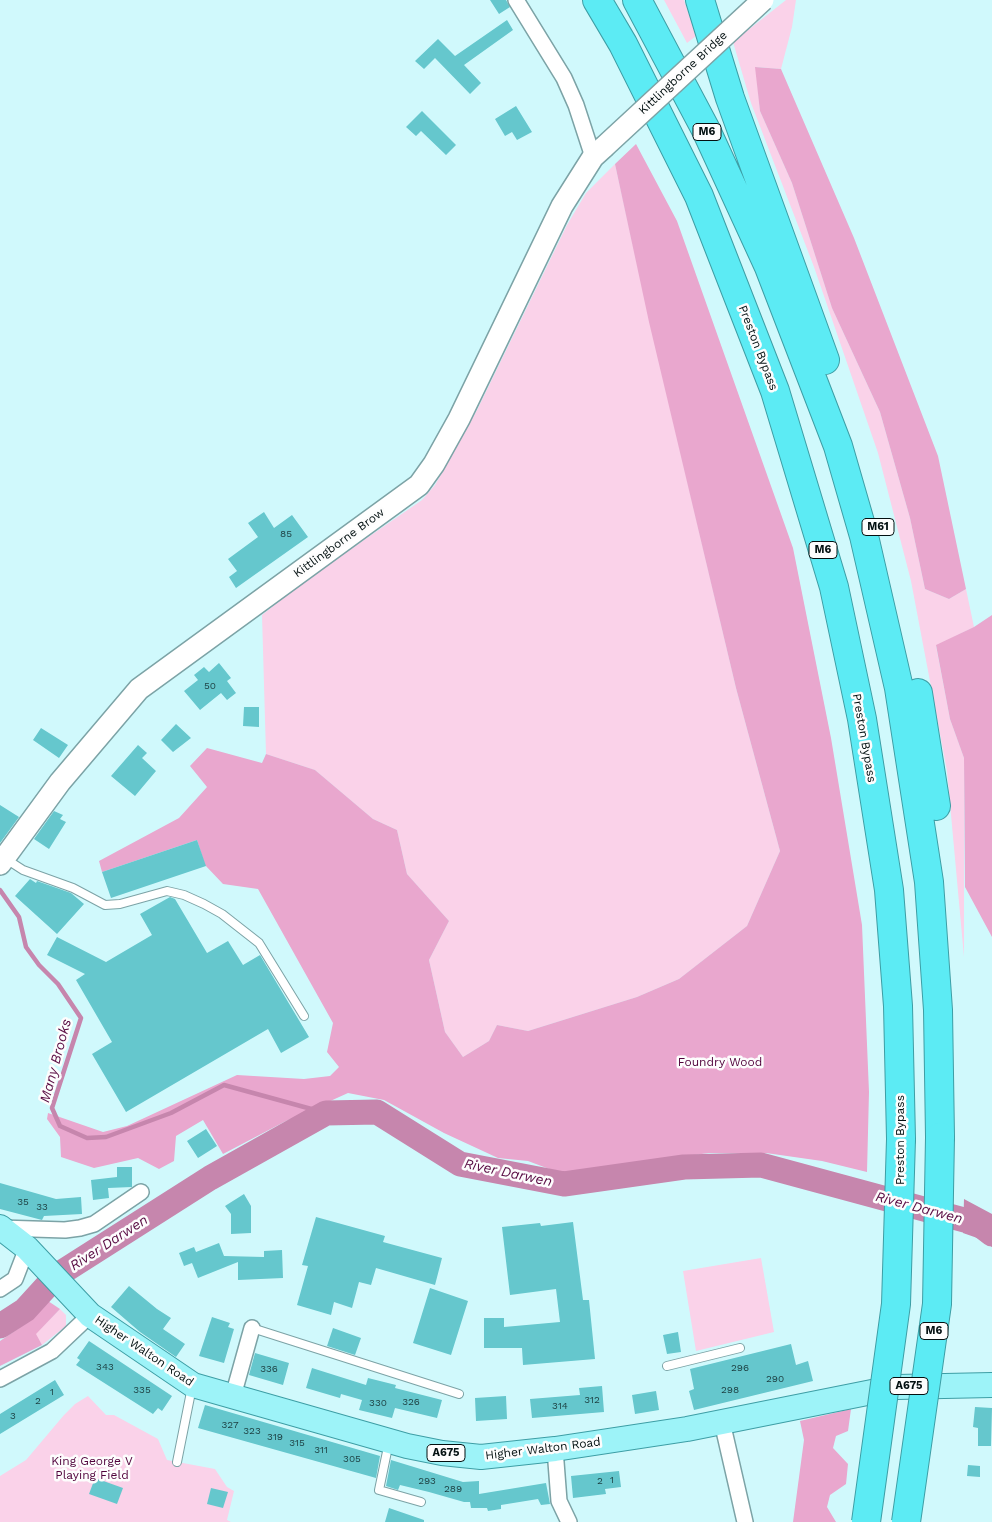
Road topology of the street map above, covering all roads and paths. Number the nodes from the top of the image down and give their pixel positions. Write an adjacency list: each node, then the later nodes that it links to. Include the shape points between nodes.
1 (516, 0): 6 (street, via 564,78)
2 (597, 0): 30 (highway, Preston Bypass / M6, bridge, via 623,44 699,196 776,391 834,587 862,719 889,890 898,1006 902,1139 896,1304)
3 (637, 0): 9 (highway, M6, via 706,130 769,267 838,446 864,536 899,688 929,882)
4 (700, 0): 9 (highway, M61, via 730,98 851,434 910,653 928,749 952,932)
5 (763, 0): 6 (street, Kittlingborne Bridge, bridge)
6 (599, 152): 7 (street, Kittlingborne Brow, via 562,206 459,419 434,464 418,485 138,689 60,782)
7 (2, 861): 8 (lane, via 72,888 105,905 166,891 204,904 259,943)
8 (304, 1016)
9 (940, 1076): 31 (highway, M6, bridge, via 937,1304)
10 (141, 1192): 11 (street, via 94,1224 80,1228)
11 (0, 1227): 12 (main road, A675)
12 (30, 1252): 13 (street, via 15,1280); 14 (main road, A675)
13 (0, 1289)
14 (90, 1315): 18 (street, via 52,1351); 19 (main road, Higher Walton Road / A675)
15 (252, 1328): 21 (lane); 22 (street)
16 (740, 1348): 17 (lane)
17 (667, 1366)
18 (0, 1379)
19 (192, 1385): 22 (main road, Higher Walton Road / A675); 26 (lane)
20 (992, 1385): 23 (main road, Higher Walton Road / A675, via 897,1387)
21 (460, 1394)
22 (233, 1396): 24 (main road, Higher Walton Road / A675)
23 (722, 1422): 25 (main road, Higher Walton Road / A675); 29 (street)
24 (389, 1440): 25 (main road, Higher Walton Road / A675, via 442,1453 480,1457); 27 (lane, via 380,1490)
25 (555, 1449): 28 (street, via 559,1501)
26 (177, 1462)
27 (421, 1502)
28 (569, 1522)
29 (745, 1522)
30 (866, 1522)
31 (906, 1522)

